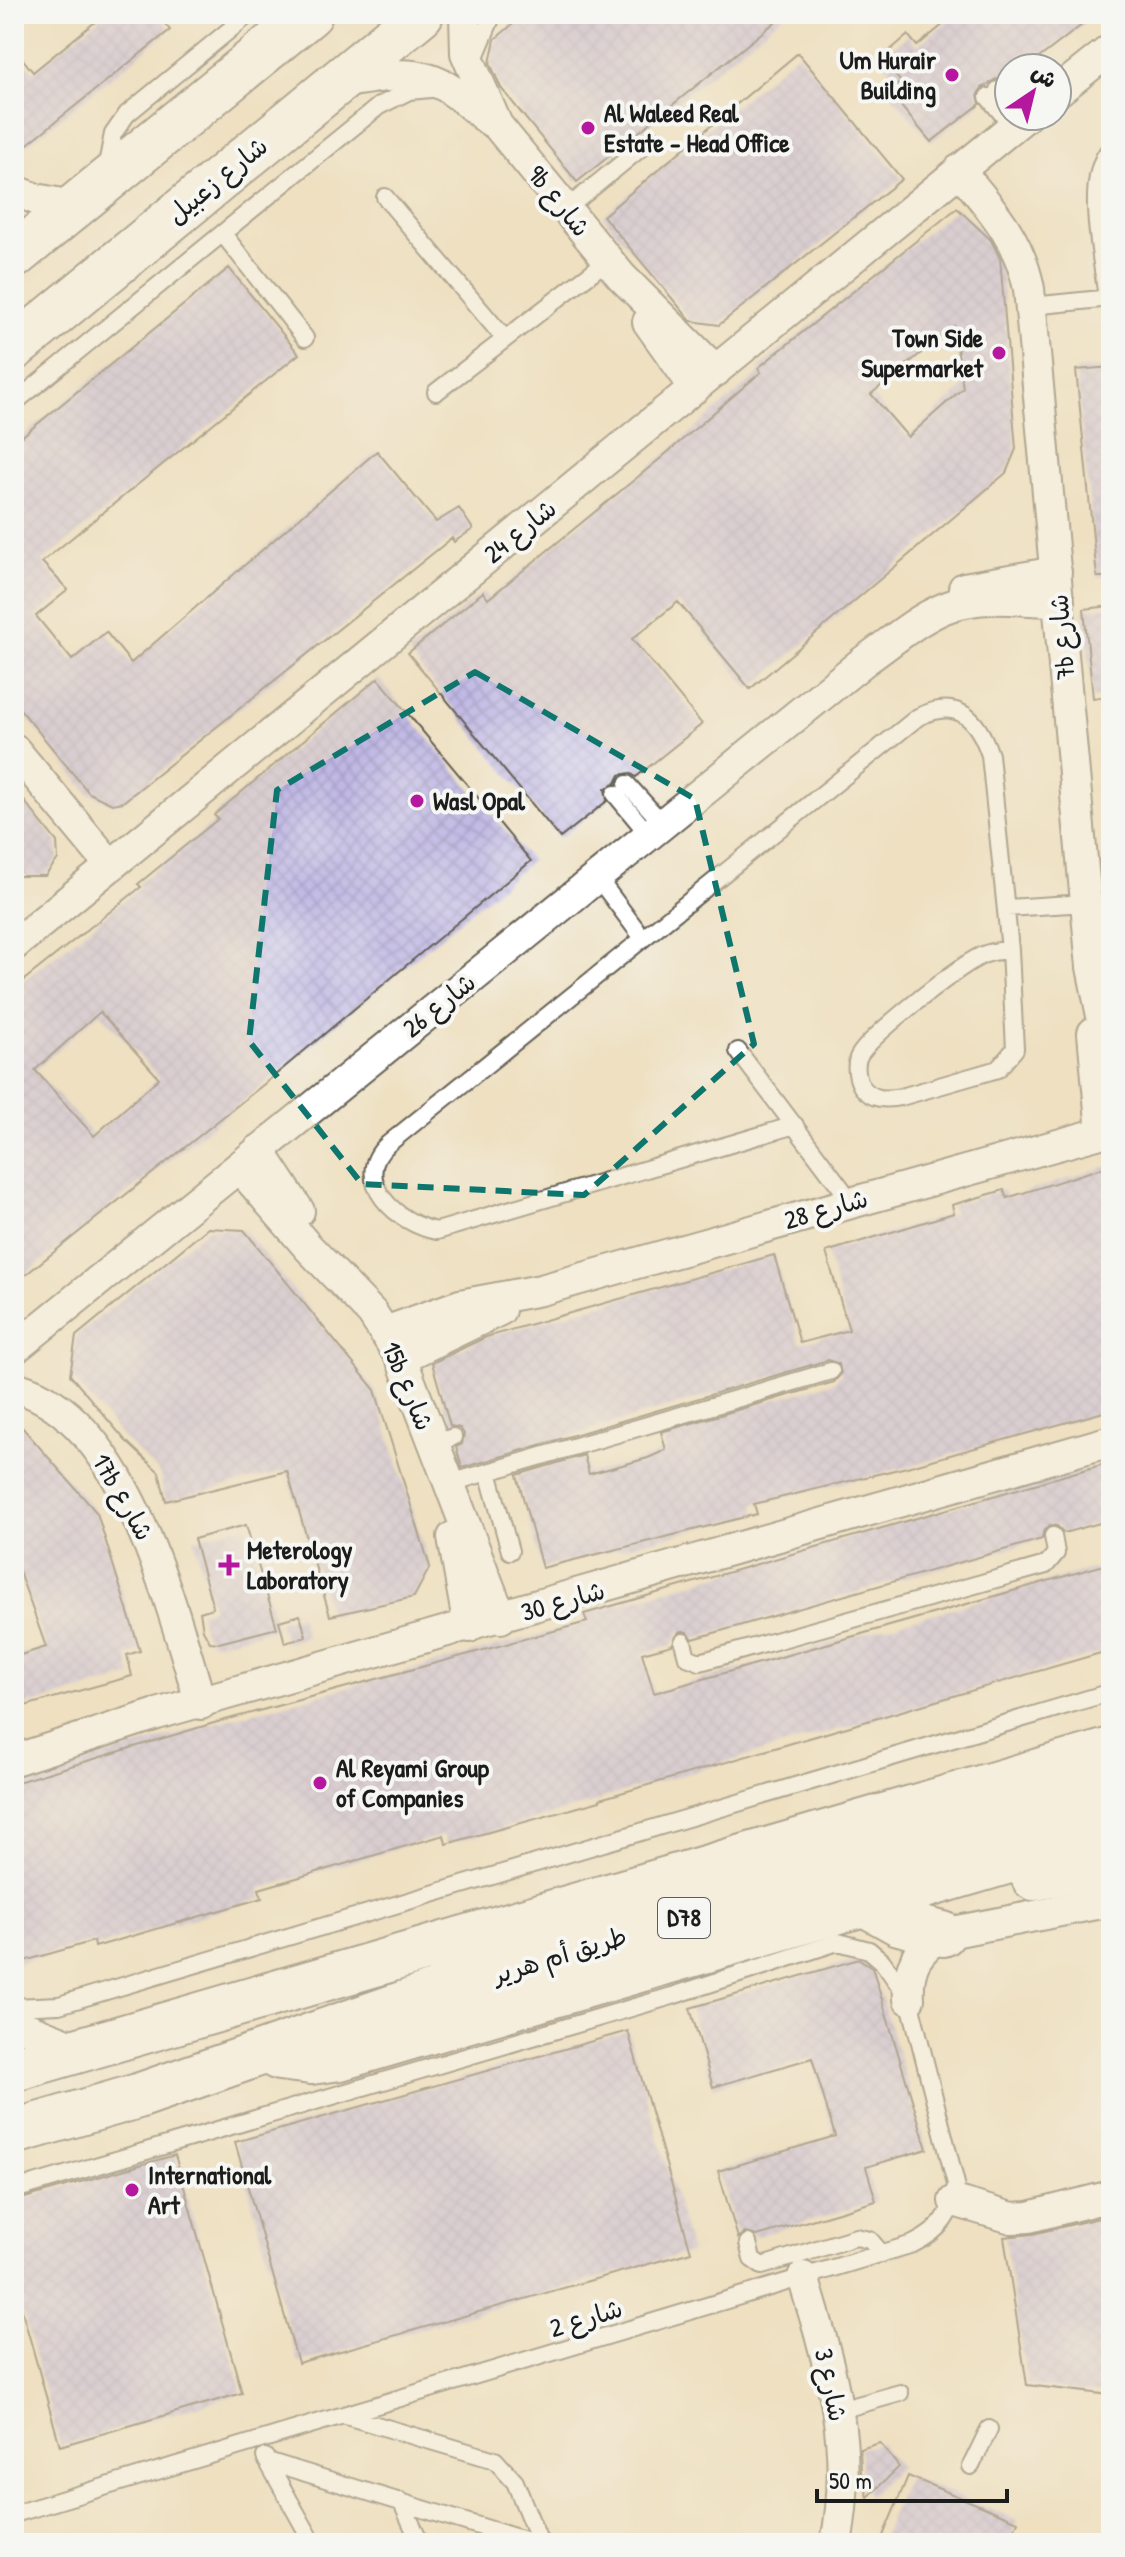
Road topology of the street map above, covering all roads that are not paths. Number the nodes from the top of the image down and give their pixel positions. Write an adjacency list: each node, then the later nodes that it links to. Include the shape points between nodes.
1 (310, 14): 5 (main road)
2 (421, 14): 9 (main road, شارع زعبيل)
3 (465, 14): 8 (street, 9b شارع)
4 (493, 14): 8 (lane)
5 (259, 31): 15 (main road); 18 (main road, via 303,53 309,78 194,177)
6 (1108, 58): 7 (street)
7 (1073, 81)
8 (465, 82): 9 (street, via 408,73); 17 (street, 9b شارع); 19 (lane, via 394,97)
9 (336, 84): 18 (main road, شارع زعبيل)
10 (1001, 132): 13 (street, شارع 24)
11 (652, 139): 17 (lane)
12 (1111, 148): 22 (lane, via 1101,160 1095,186)
13 (967, 164): 23 (street, 7b شارع, via 1016,244); 27 (street, شارع 24)
14 (14, 190): 15 (street, via 36,199)
15 (91, 196): 20 (main road)
16 (385, 197): 25 (lane)
17 (566, 209): 21 (street, 9b شارع)
18 (179, 210): 26 (main road, شارع زعبيل)
19 (223, 234): 24 (lane); 29 (lane)
20 (14, 256)
21 (615, 268): 25 (lane); 27 (street, 9b شارع, via 646,319)
22 (1109, 299): 23 (lane)
23 (1032, 306): 30 (street, 7b شارع)
24 (305, 338)
25 (505, 339): 28 (lane)
26 (14, 348)
27 (706, 379): 34 (street, شارع 24)
28 (436, 392)
29 (14, 403)
30 (1057, 587): 33 (street, شارع 26, via 955,604 930,616 864,661); 36 (street, 7b شارع)
31 (14, 749): 34 (street)
32 (621, 789): 33 (lane)
33 (656, 829): 35 (street, شارع 26)
34 (111, 866): 39 (street, شارع 24)
35 (597, 877): 38 (lane); 46 (street, شارع 26)
36 (1086, 903): 37 (lane); 41 (street, 7b شارع)
37 (1006, 908): 38 (lane, via 983,732 961,713 932,710); 40 (lane)
38 (642, 937): 44 (lane, via 379,1152 372,1174 380,1195 408,1221 437,1231)
39 (14, 945)
40 (1010, 950): 40 (lane, via 1017,1036 1008,1061 986,1074 885,1100 861,1086 858,1059 877,1035 975,959)
41 (1092, 967): 43 (street, 7b شارع); 45 (street, 7b شارع, via 1090,1004)
42 (738, 1051): 44 (lane)
43 (1111, 1060)
44 (795, 1125): 47 (lane)
45 (1106, 1131): 47 (street, شارع 28)
46 (249, 1158): 49 (street, 15b شارع); 50 (street, شارع 26)
47 (851, 1201): 48 (street, شارع 28)
48 (541, 1290): 49 (street, شارع 28, via 460,1305); 51 (street, شارع 28)
49 (385, 1332): 51 (street, 15b شارع)
50 (14, 1349)
51 (401, 1358): 56 (street, 15b شارع, via 443,1440)
52 (831, 1371): 55 (lane)
53 (14, 1387): 62 (street, 17b شارع, via 64,1411 90,1440 143,1526)
54 (1111, 1441): 59 (street, شارع 30, via 1037,1473 670,1580)
55 (488, 1472): 56 (lane); 58 (lane)
56 (447, 1484): 59 (street, 15b شارع); 60 (street, 15b شارع, via 448,1519)
57 (1053, 1536): 61 (lane, via 1056,1556 1046,1565 700,1662 687,1657)
58 (510, 1551)
59 (501, 1618): 60 (street, شارع 30)
60 (469, 1627): 64 (street, شارع 30)
61 (683, 1642)
62 (183, 1645): 64 (street, 17b شارع); 65 (street, via 169,1694)
63 (1111, 1692): 80 (lane, via 59,2005)
64 (201, 1704): 65 (street, شارع 30)
65 (157, 1714): 68 (street, شارع 30)
66 (1111, 1719): 77 (main road, via 667,1848 379,1939 347,1955)
67 (1111, 1750): 77 (main road, طريق أم هرير / D78)
68 (14, 1760)
69 (1111, 1790): 83 (main road, طريق أم هرير / D78, via 445,1989)
70 (1111, 1831): 72 (main road)
71 (1111, 1865): 72 (main road, via 971,1889)
72 (925, 1886): 74 (main road)
73 (1111, 1901): 75 (street)
74 (865, 1904): 75 (main road, via 899,1923); 76 (main road)
75 (943, 1934): 79 (street, via 914,1959)
76 (708, 1949): 78 (main road); 83 (main road, via 340,2058 311,2062)
77 (321, 1979): 82 (main road, طريق أم هرير / D78)
78 (672, 1996): 79 (lane, via 838,1942 869,1950); 86 (lane)
79 (909, 1999): 88 (lane, via 953,2167)
80 (14, 2007)
81 (14, 2023): 82 (street)
82 (83, 2050): 84 (main road, طريق أم هرير / D78)
83 (258, 2053): 85 (main road, طريق أم هرير / D78)
84 (14, 2069)
85 (14, 2132)
86 (14, 2190)
87 (1111, 2196): 88 (street, via 1012,2218)
88 (954, 2201): 90 (lane, شارع 2, via 946,2220 931,2235)
89 (748, 2243): 90 (lane, via 752,2259 762,2266 856,2237 870,2240)
90 (882, 2254): 91 (lane, شارع 2)
91 (803, 2277): 93 (street, شارع 3); 94 (lane, شارع 2)
92 (900, 2393): 93 (lane)
93 (840, 2410): 105 (street, شارع 3, via 844,2479)
94 (346, 2416): 96 (lane, شارع 2); 104 (lane, via 495,2460 515,2482)
95 (989, 2429): 98 (lane)
96 (254, 2443): 97 (lane); 100 (lane, شارع 2)
97 (267, 2461): 99 (lane); 101 (lane)
98 (971, 2466)
99 (401, 2501): 102 (lane); 103 (lane)
100 (14, 2514)
101 (313, 2543)
102 (420, 2543)
103 (534, 2543)
104 (540, 2543)
105 (836, 2543)

